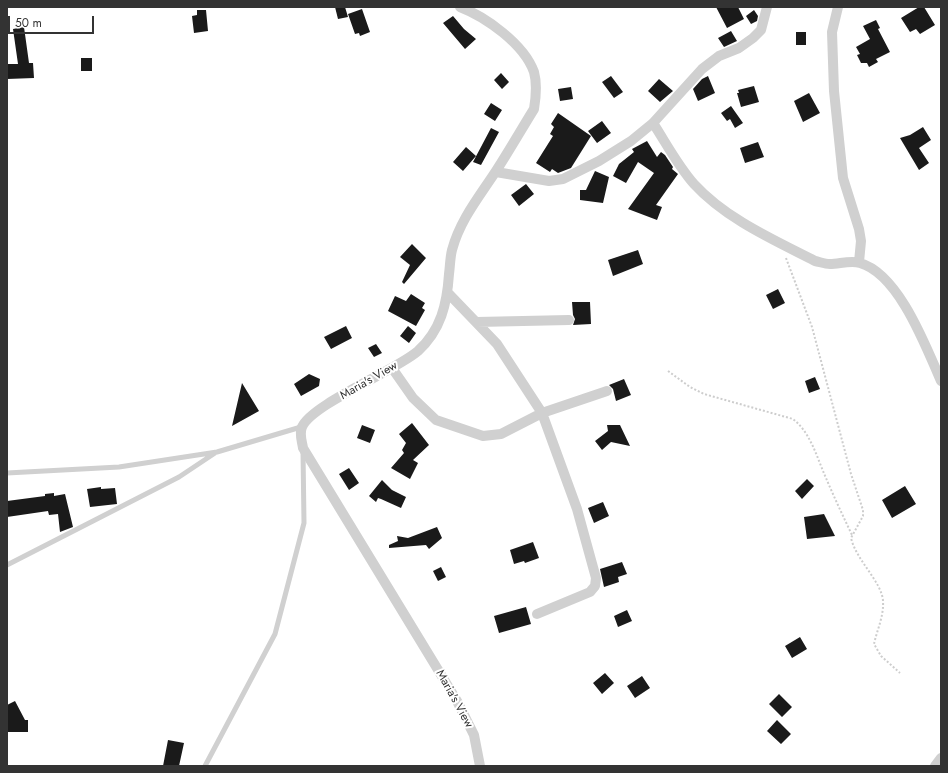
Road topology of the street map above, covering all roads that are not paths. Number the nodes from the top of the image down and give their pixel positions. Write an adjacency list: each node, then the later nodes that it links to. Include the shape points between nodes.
1 (460, 7): 5 (street, Maria's View, via 484,19 504,34 521,51 534,71 534,109)
2 (767, 7): 4 (street, via 761,30 739,48 719,56 702,69)
3 (838, 7): 6 (street, via 832,32 834,91 843,178 861,241)
4 (653, 123): 5 (street, via 631,141 599,161 563,179 549,181); 6 (street, via 694,184 735,218 815,261 828,264)
5 (496, 172): 7 (street, Maria's View, via 470,208 459,230 452,252)
6 (859, 262): 11 (street, via 879,274 895,290 920,334)
7 (448, 293): 9 (street); 10 (street, Maria's View, via 442,318 434,333 418,351)
8 (569, 320): 9 (street)
9 (477, 322): 13 (street, via 514,368)
10 (392, 368): 13 (street, via 413,398 436,420 483,436 501,434); 14 (street, Maria's View, via 327,405)
11 (941, 381)
12 (607, 391): 13 (street)
13 (542, 414): 19 (street, via 577,509 596,578 595,586 590,592)
14 (302, 426): 15 (street, Maria's View, via 300,434); 16 (lane)
15 (303, 448): 21 (lane, via 304,523 275,634); 22 (street, Maria's View, via 457,701 474,735)
16 (216, 452): 17 (lane, via 119,467); 18 (lane, via 179,477)
17 (7, 473)
18 (7, 565)
19 (537, 614)
20 (941, 758): 23 (street)
21 (205, 766)
22 (480, 766)
23 (935, 766)

